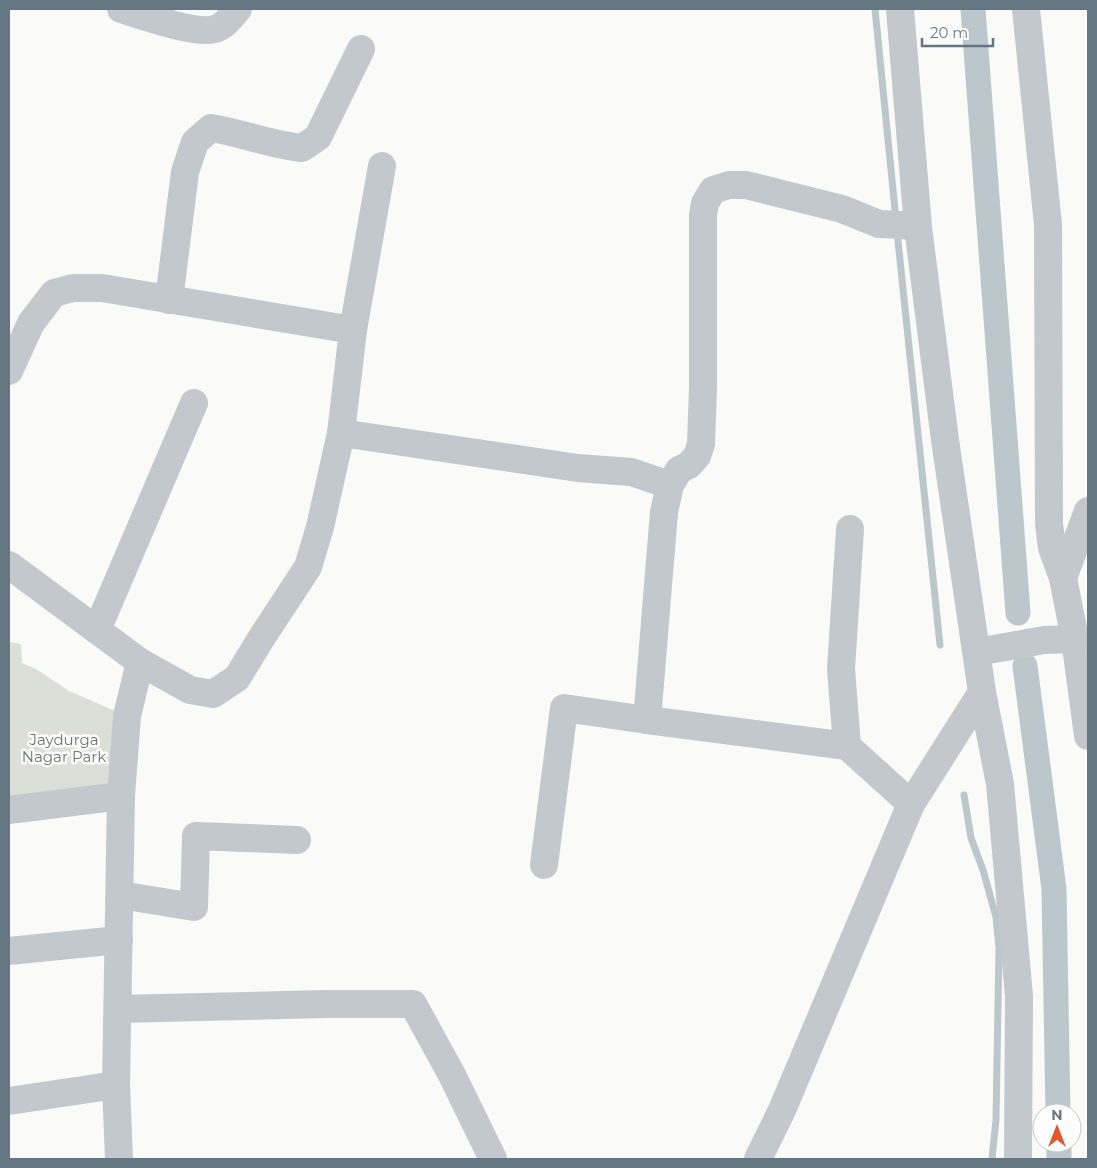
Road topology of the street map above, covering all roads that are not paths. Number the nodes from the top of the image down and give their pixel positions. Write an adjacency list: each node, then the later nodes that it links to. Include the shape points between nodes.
1 (121, 9): 2 (street, via 191,30 214,30)
2 (238, 9)
3 (900, 9): 7 (street)
4 (1026, 9): 17 (street, via 1048,225 1049,524 1052,548)
5 (362, 49): 8 (street, via 318,136 302,148 211,128 195,142 185,172)
6 (382, 166): 9 (street)
7 (900, 226): 13 (street, via 746,185 728,185 712,190 703,215 701,444 697,456 679,470); 20 (street, via 946,440)
8 (169, 300): 9 (street); 10 (street, via 102,288 73,288 54,293 31,323)
9 (353, 330): 12 (street)
10 (9, 371)
11 (194, 403): 18 (street)
12 (341, 433): 13 (street, via 578,468 631,472); 21 (street, via 308,567 237,678 213,694 190,690)
13 (670, 485): 23 (street, via 664,512)
14 (1088, 511): 17 (street)
15 (850, 529): 25 (street, via 841,669)
16 (9, 565): 18 (street)
17 (1063, 578): 19 (street)
18 (97, 630): 21 (street)
19 (1075, 638): 20 (street); 24 (street)
20 (977, 652): 22 (street)
21 (140, 662): 26 (street, via 127,716)
22 (982, 692): 27 (street); 40 (street, via 1000,784 1019,996)
23 (647, 720): 25 (street); 30 (street, via 564,708)
24 (1088, 736)
25 (847, 746): 27 (street)
26 (121, 796): 28 (street); 31 (street)
27 (910, 804): 39 (street, via 782,1110)
28 (9, 810)
29 (297, 840): 31 (street, via 196,836 194,907)
30 (544, 865)
31 (120, 895): 32 (street)
32 (119, 940): 33 (street); 34 (street)
33 (9, 951)
34 (118, 1009): 35 (street); 38 (street, via 414,1004)
35 (116, 1085): 36 (street); 37 (street)
36 (9, 1101)
37 (119, 1159)
38 (493, 1159)
39 (758, 1159)
40 (1018, 1159)

